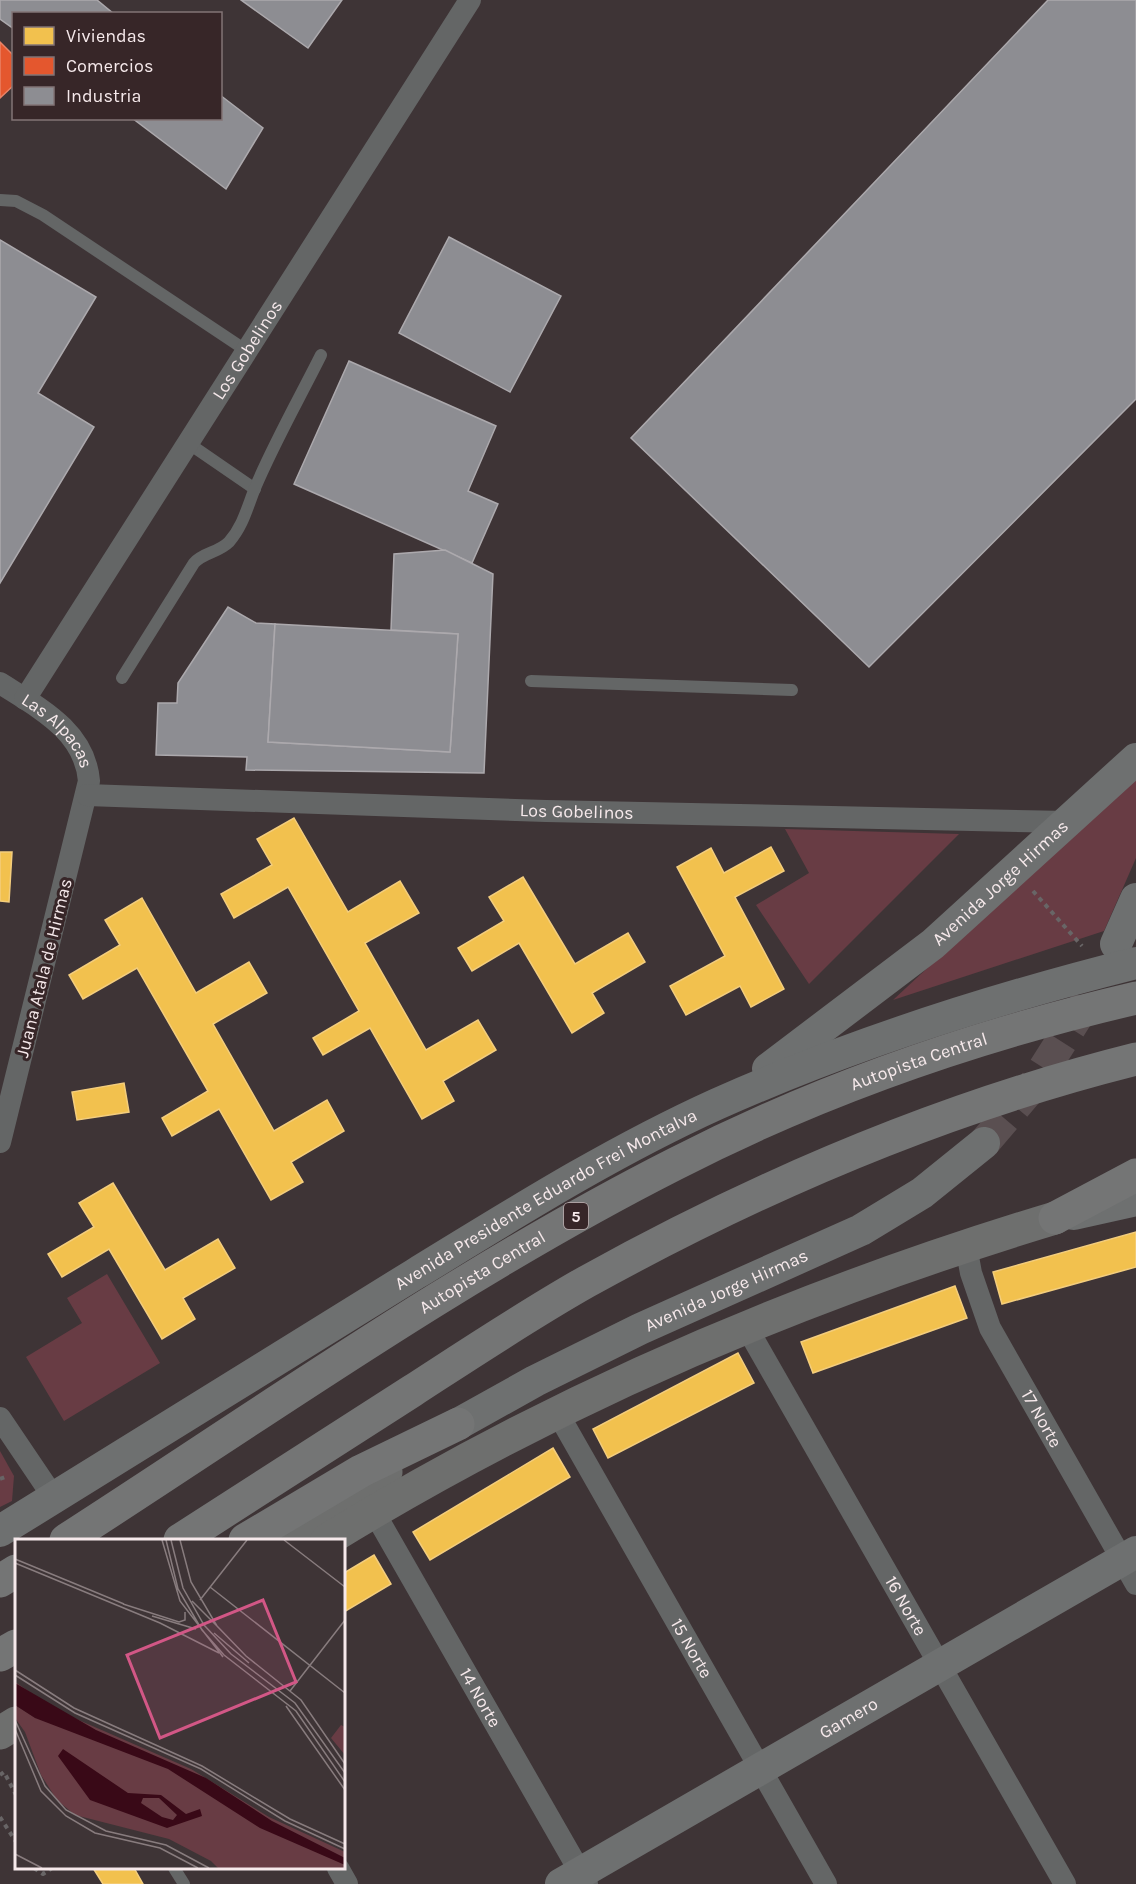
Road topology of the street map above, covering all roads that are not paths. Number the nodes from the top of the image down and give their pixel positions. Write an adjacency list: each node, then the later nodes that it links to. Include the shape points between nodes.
1 (470, 0): 3 (street, Los Gobelinos)
2 (0, 200): 3 (lane, via 16,201 43,215)
3 (247, 351): 5 (street, Los Gobelinos)
4 (321, 355): 6 (lane)
5 (188, 443): 6 (lane); 11 (street, Los Gobelinos)
6 (255, 489): 7 (lane, via 243,522 228,544 202,554 194,563)
7 (122, 678)
8 (531, 681): 10 (lane)
9 (0, 683): 11 (street, Las Alpacas)
10 (792, 690)
11 (25, 699): 13 (street, Las Alpacas, via 78,743 88,768)
12 (1136, 759): 14 (street, Avenida Jorge Hirmas)
13 (87, 795): 14 (street, Los Gobelinos, via 546,811); 20 (street, Juana Atala de Hirmas)
14 (1068, 822): 19 (street, Avenida Jorge Hirmas, via 893,976)
15 (1136, 899): 16 (street)
16 (1119, 960): 19 (street, Avenida Presidente Eduardo Frei Montalva, via 923,1024)
17 (1136, 998): 33 (highway, Autopista Central / 5, via 1061,1016 916,1061 828,1094 676,1163 485,1270)
18 (1136, 1059): 34 (highway, via 962,1112 730,1207 516,1324)
19 (715, 1105): 30 (street, Avenida Presidente Eduardo Frei Montalva, via 636,1144 520,1210)
20 (0, 1142)
21 (984, 1143): 29 (street, Avenida Jorge Hirmas, via 922,1193 861,1230 629,1334)
22 (1136, 1175): 24 (highway)
23 (1136, 1200): 24 (street)
24 (1055, 1218): 25 (main road)
25 (966, 1245): 26 (main road); 38 (street, 17 Norte, via 990,1328)
26 (747, 1328): 27 (main road); 43 (street, 16 Norte)
27 (557, 1412): 31 (main road); 46 (street, 15 Norte)
28 (0, 1418): 30 (street)
29 (458, 1424): 35 (highway, via 361,1471); 36 (main road)
30 (54, 1498): 32 (street, Avenida Presidente Eduardo Frei Montalva)
31 (374, 1512): 37 (main road); 49 (street, 14 Norte)
32 (0, 1531)
33 (68, 1539)
34 (182, 1539)
35 (247, 1539)
36 (288, 1539)
37 (329, 1539)
38 (1131, 1565): 43 (street, Gamero)
39 (15, 1572): 40 (highway)
40 (0, 1581)
41 (15, 1647): 42 (highway)
42 (0, 1655)
43 (940, 1665): 46 (street, Gamero); 53 (street, 16 Norte)
44 (15, 1724): 45 (main road)
45 (0, 1733)
46 (760, 1769): 49 (street, Gamero); 52 (street, 15 Norte)
47 (175, 1869): 50 (lane)
48 (339, 1869): 51 (street)
49 (576, 1880)
50 (184, 1884)
51 (347, 1884)
52 (826, 1884)
53 (1065, 1884)

